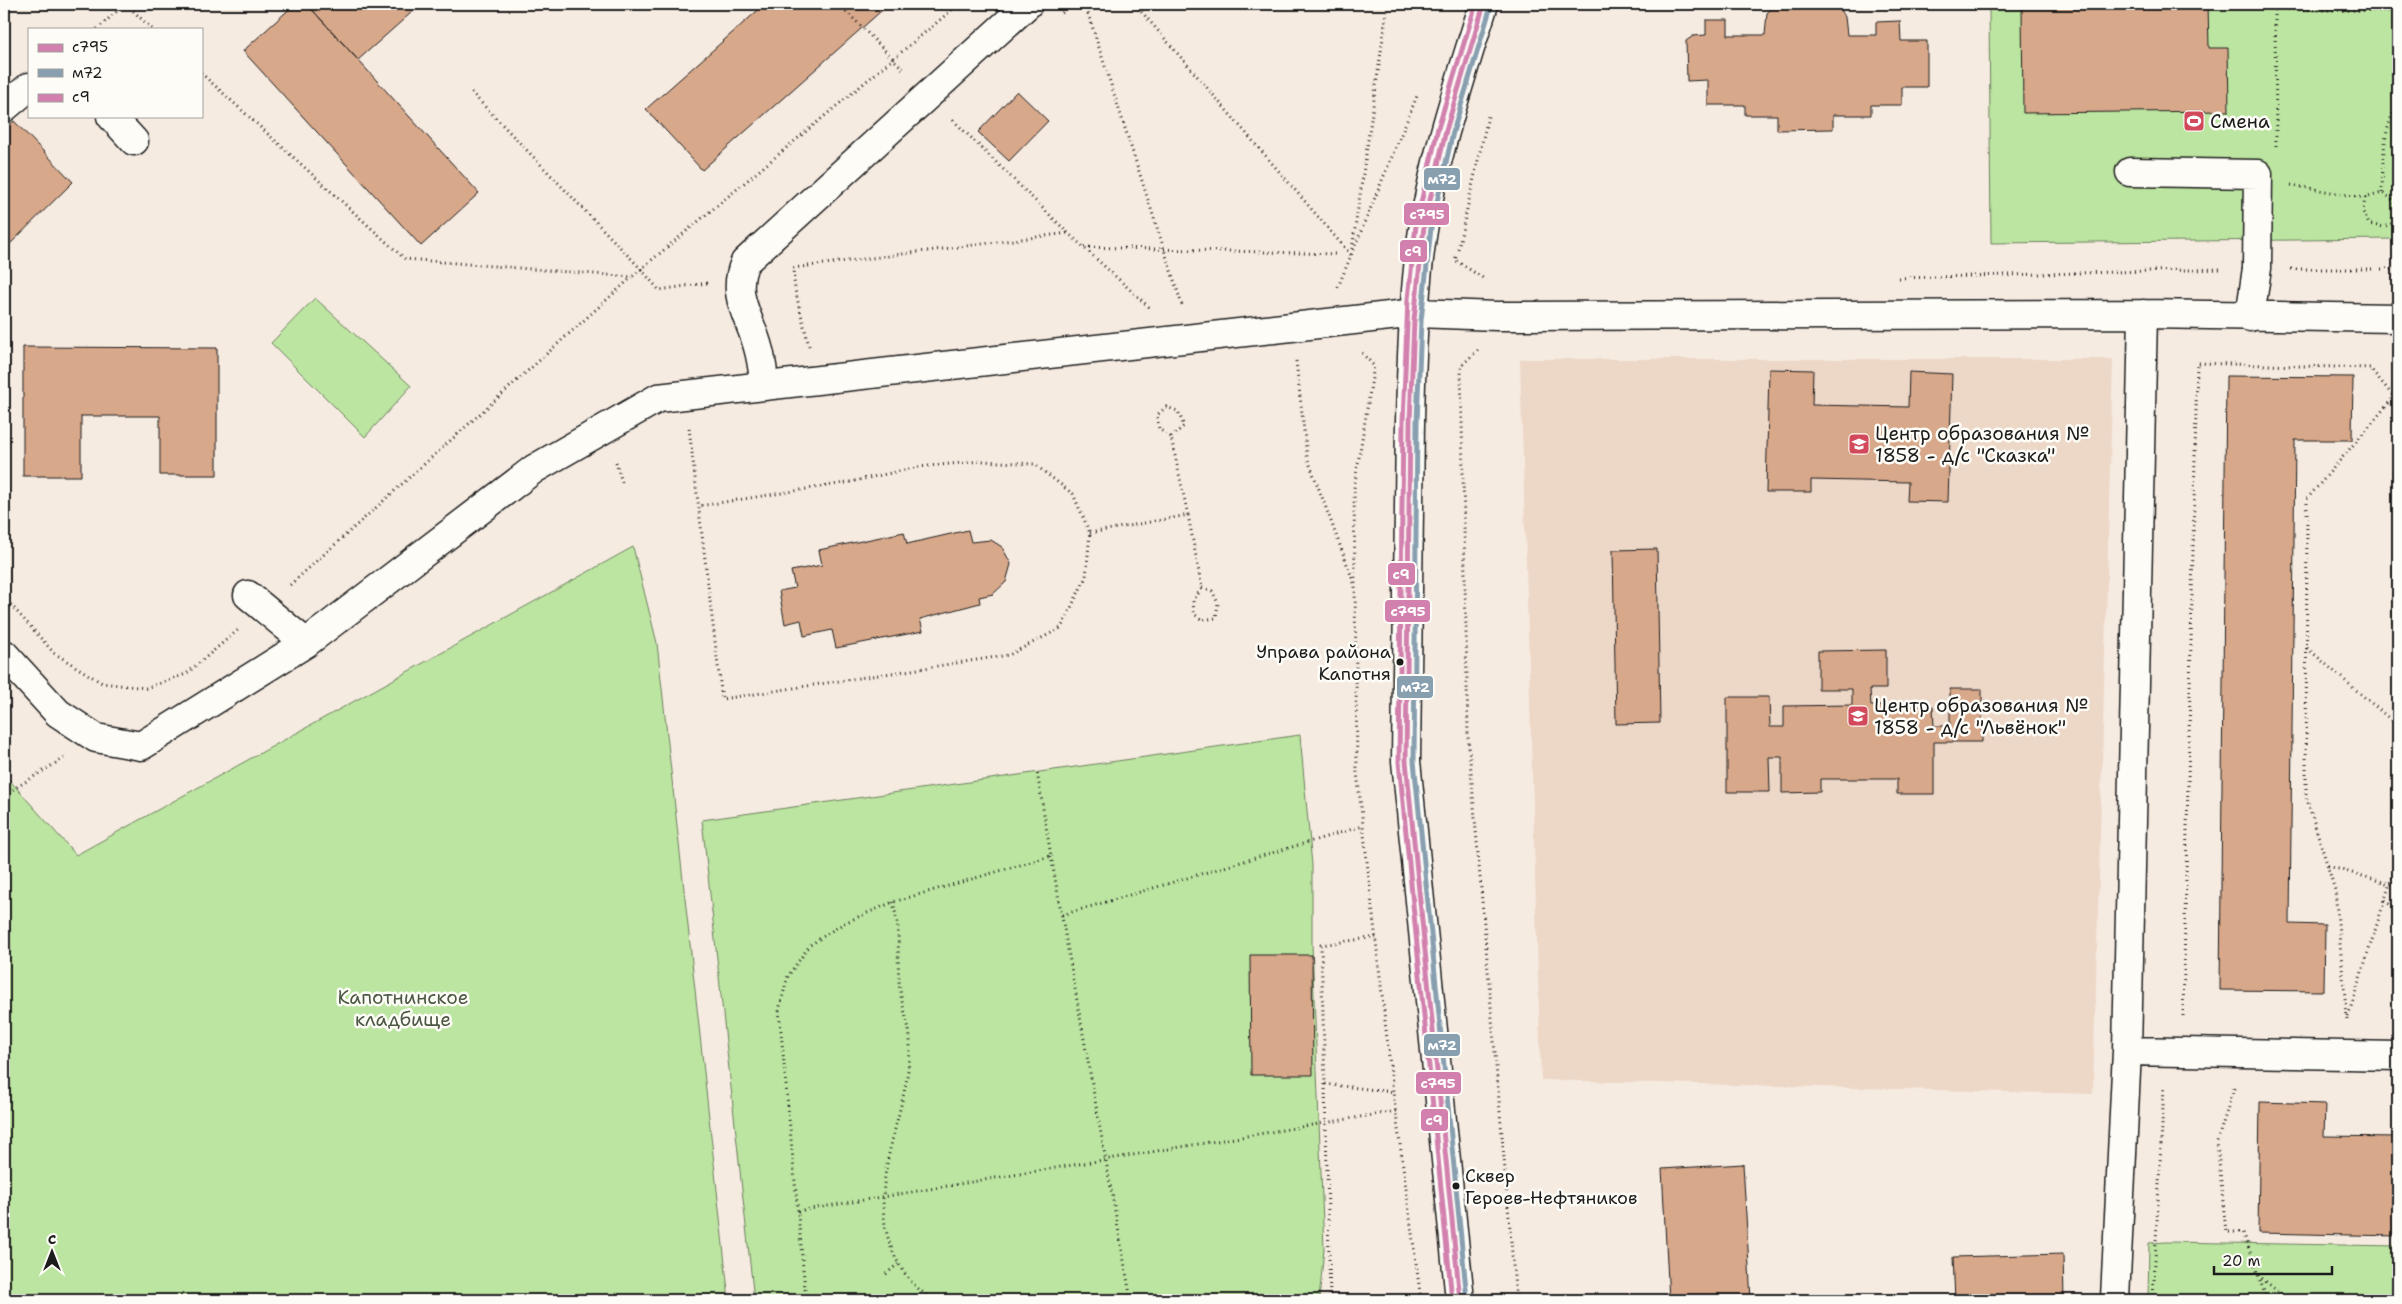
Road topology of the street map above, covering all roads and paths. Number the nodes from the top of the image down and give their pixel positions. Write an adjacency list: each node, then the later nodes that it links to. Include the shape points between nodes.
1 (126, 4): 12 (path); 13 (path)
2 (839, 4): 14 (path)
3 (959, 4): 14 (path)
4 (1028, 4): 19 (street)
5 (1085, 4): 32 (path)
6 (1135, 4): 34 (path)
7 (1388, 4): 34 (path)
8 (1484, 4): 45 (street, via 1456,91 1437,166 1419,259)
9 (2275, 4): 10 (path)
10 (2275, 9): 11 (path); 25 (path)
11 (2398, 11)
12 (98, 28)
13 (151, 28)
14 (894, 60): 19 (path); 36 (path)
15 (202, 75): 38 (path, via 405,259)
16 (28, 88): 21 (street)
17 (469, 90): 36 (path)
18 (1419, 90): 34 (path)
19 (928, 95): 30 (path); 52 (street, via 745,262 738,277 739,290 759,350)
20 (2398, 104): 28 (path, via 2387,134)
21 (4, 108)
22 (1490, 109): 40 (path, via 1455,260)
23 (113, 118): 24 (street)
24 (134, 141)
25 (2276, 154)
26 (2130, 172): 35 (street, via 2258,174)
27 (2285, 184): 29 (path)
28 (2382, 193): 29 (path); 29 (path, via 2398,208 2396,222 2383,228 2369,224 2363,212)
29 (2365, 198)
30 (1068, 233): 31 (path); 42 (path, via 793,268)
31 (1084, 247): 32 (path); 44 (path)
32 (1165, 250): 33 (path); 43 (path)
33 (1336, 254)
34 (1351, 255): 41 (path)
35 (2257, 268): 37 (path); 39 (path); 47 (street)
36 (641, 269): 38 (path)
37 (2398, 269)
38 (632, 277): 64 (path)
39 (1894, 278)
40 (1493, 284)
41 (1338, 288)
42 (795, 290)
43 (1182, 306)
44 (1154, 312)
45 (1416, 313): 46 (street, via 1496,316); 52 (street); 104 (street, via 1411,376 1406,761)
46 (2143, 314): 47 (street); 84 (street)
47 (2250, 317): 48 (street)
48 (2398, 318)
49 (1482, 346): 105 (path, via 1461,366 1468,736)
50 (1353, 349): 61 (path, via 1362,353 1374,366 1354,488)
51 (1296, 358): 61 (path, via 1307,457)
52 (765, 386): 65 (street, via 658,398 534,469)
53 (2396, 397): 66 (path, via 2307,499); 83 (path, via 2370,368 2196,362)
54 (688, 420): 58 (path)
55 (1171, 437): 55 (path, via 1159,429 1157,415 1166,407 1178,411 1184,426); 59 (path)
56 (615, 460): 57 (path)
57 (623, 486)
58 (699, 506): 60 (path, via 918,468 982,461 1034,464 1072,494); 60 (path, via 722,699 1009,655 1061,628 1086,577)
59 (1188, 515): 60 (path); 62 (path)
60 (1090, 533)
61 (1355, 586): 72 (path, via 1357,772)
62 (1202, 588): 62 (path, via 1193,601 1194,614 1202,620 1216,618 1218,603 1212,591)
63 (4, 597): 64 (path, via 54,653 102,683 146,688 186,674)
64 (256, 602): 65 (street)
65 (306, 643): 69 (street, via 141,746)
66 (2307, 648): 68 (path); 75 (path, via 2306,796)
67 (4, 654): 69 (street, via 58,713)
68 (2398, 726)
69 (96, 738): 71 (path)
70 (1037, 772): 73 (path)
71 (4, 795)
72 (1363, 826): 81 (path); 82 (path)
73 (1051, 856): 79 (path); 81 (path)
74 (2398, 858): 76 (path)
75 (2328, 866): 76 (path); 78 (path, via 2335,890 2347,1019)
76 (2390, 884): 77 (path); 78 (path)
77 (2398, 884)
78 (2385, 900): 80 (path)
79 (893, 902): 93 (path, via 898,929 901,997 909,1022 910,1047 908,1081 891,1141); 94 (path, via 844,923 810,945 788,976 779,1010)
80 (2398, 913)
81 (1061, 915): 92 (path)
82 (1376, 937): 88 (path, via 1321,945); 89 (path)
83 (2183, 1016): 85 (path); 86 (path)
84 (2127, 1050): 85 (street); 98 (street)
85 (2172, 1051): 86 (street); 106 (path, via 2164,1080)
86 (2210, 1052): 87 (street); 97 (path, via 2235,1086 2217,1142 2226,1232 2243,1232)
87 (2398, 1056)
88 (1325, 1084): 89 (path); 91 (path)
89 (1393, 1092): 90 (path)
90 (1396, 1111): 91 (path); 103 (path)
91 (1327, 1123): 92 (path); 102 (path)
92 (1106, 1161): 93 (path); 101 (path)
93 (883, 1197): 94 (path); 95 (path, via 884,1220)
94 (798, 1210): 99 (path)
95 (898, 1264): 96 (path); 100 (path, via 918,1290)
96 (886, 1274)
97 (2258, 1274): 107 (path); 108 (path)
98 (2115, 1298)
99 (806, 1300)
100 (934, 1300)
101 (1131, 1300)
102 (1330, 1300)
103 (1421, 1300)
104 (1460, 1300)
105 (1516, 1300)
106 (2153, 1300)
107 (2267, 1300)
108 (2288, 1300)

